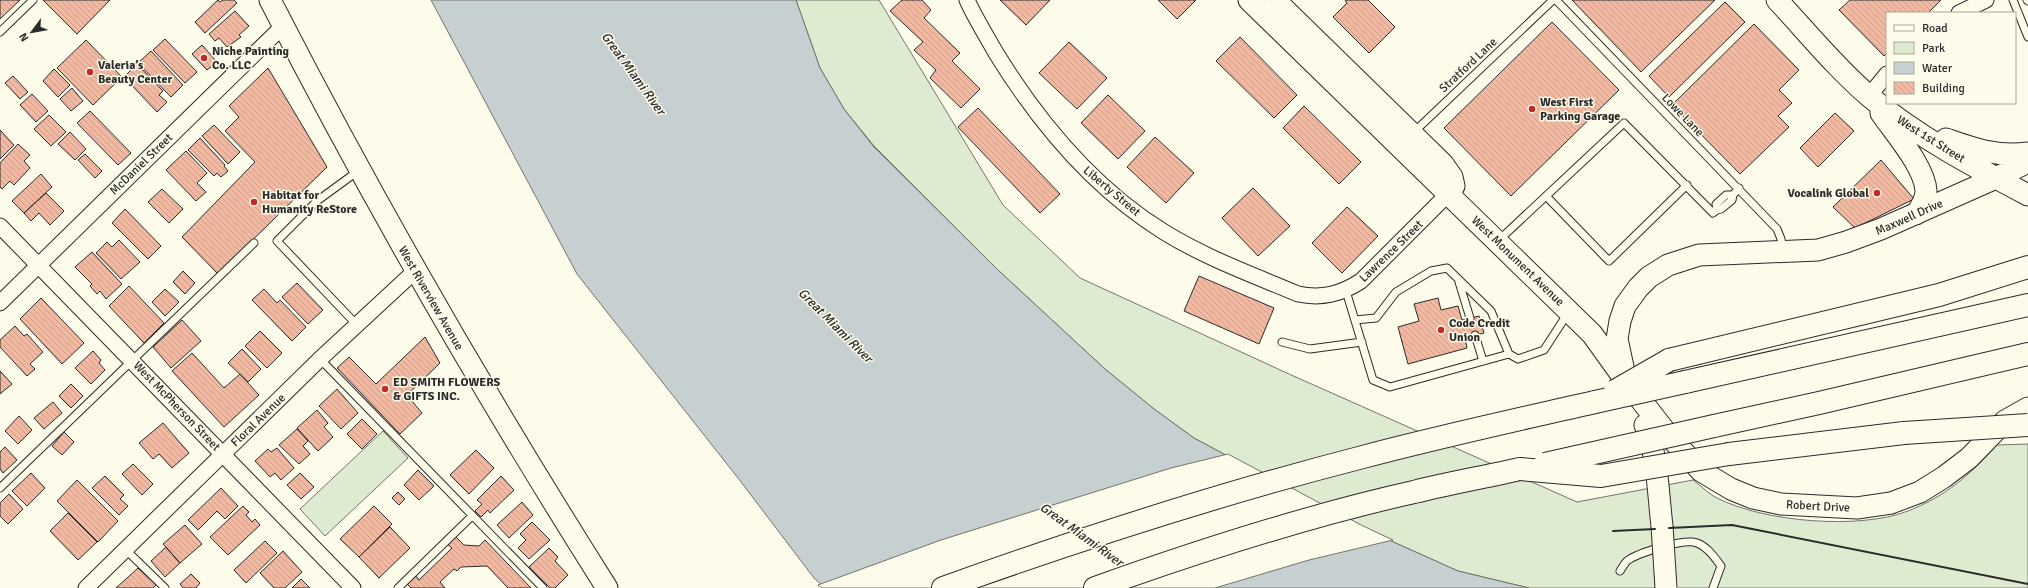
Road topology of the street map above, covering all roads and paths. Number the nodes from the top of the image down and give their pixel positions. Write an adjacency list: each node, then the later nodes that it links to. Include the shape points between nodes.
1 (33, 0): 13 (lane)
2 (270, 0): 12 (main road, West Riverview Avenue)
3 (966, 0): 38 (street, Liberty Street, via 1008,71 1038,115 1075,159 1106,189 1164,232 1204,254 1298,294)
4 (1249, 0): 18 (main road, West Monument Avenue)
5 (1275, 0): 18 (main road)
6 (1553, 0): 18 (lane, Stratford Lane)
7 (1556, 0): 24 (lane, Lowe Lane)
8 (1777, 0): 16 (main road, West 1st Street)
9 (1986, 0): 11 (street)
10 (2013, 0): 14 (lane)
11 (1961, 12)
12 (283, 26): 21 (main road, West Riverview Avenue); 33 (street, McDaniel Street)
13 (0, 32)
14 (2028, 37)
15 (1886, 75): 16 (street)
16 (1869, 96): 17 (main road, West 1st Street); 28 (main road, via 1905,148 1925,183 1923,204)
17 (1897, 118): 19 (main road, via 1942,138 1989,153 2012,155); 22 (main road, West 1st Street, via 1936,144)
18 (1406, 140): 25 (main road, West Monument Avenue)
19 (2028, 152)
20 (2028, 162): 22 (main road, Maxwell Drive)
21 (360, 170): 35 (main road, West Riverview Avenue); 44 (lane, via 317,202 277,241)
22 (1996, 178): 26 (main road, West 1st Street); 28 (main road, Maxwell Drive)
23 (1687, 185): 24 (lane, via 1713,213 1717,210 1716,204); 27 (lane, via 1624,123); 27 (lane, via 1609,261)
24 (1739, 188): 32 (lane, Lowe Lane, via 1777,229)
25 (1448, 194): 31 (main road, West Monument Avenue); 37 (street, Lawrence Street, via 1361,281)
26 (2028, 195)
27 (1546, 196): 31 (lane)
28 (1916, 214): 32 (main road, Maxwell Drive, via 1846,242 1818,250)
29 (0, 226): 33 (street, West McPherson Street)
30 (254, 242): 50 (lane)
31 (1497, 242): 41 (main road, West Monument Avenue)
32 (1784, 252): 53 (main road, Maxwell Drive, via 1699,255 1668,265 1649,277 1625,306 1620,321 1617,339)
33 (39, 265): 39 (street, McDaniel Street); 50 (street, West McPherson Street)
34 (2028, 267): 54 (highway, bridge, via 1940,295 1669,360)
35 (415, 271): 44 (street, Floral Avenue); 63 (main road, West Riverview Avenue)
36 (1459, 281): 42 (lane); 43 (lane, via 1447,268 1431,271 1396,292 1376,318); 48 (lane, via 1491,311)
37 (1346, 291): 38 (street, Lawrence Street); 43 (lane)
38 (1326, 297)
39 (0, 303)
40 (2028, 305): 54 (highway, bridge)
41 (1569, 311): 48 (lane, via 1544,350 1518,359); 53 (main road, West Monument Avenue, via 1592,334)
42 (1470, 318)
43 (1355, 320): 47 (lane)
44 (357, 324): 51 (street, Floral Avenue)
45 (1475, 336): 52 (lane)
46 (1282, 342): 47 (lane, via 1310,349)
47 (1362, 342): 52 (lane, via 1373,380 1390,387)
48 (1509, 354): 52 (lane)
49 (2028, 354): 58 (highway, bridge)
50 (132, 360): 57 (street, West McPherson Street); 59 (lane)
51 (320, 360): 57 (street, Floral Avenue); 60 (lane)
52 (1483, 361)
53 (1626, 381): 55 (main road, Robert Drive, via 1669,436 1701,471 1731,489 1753,498 1816,507 1858,508 1891,503 1920,492 1969,458 2005,421); 71 (main road, West Monument Avenue, bridge, via 1648,433 1656,468)
54 (1595, 402): 69 (highway, via 1358,458 1213,499)
55 (2028, 408)
56 (2028, 425): 58 (highway, bridge, via 1904,433 1729,454 1601,476)
57 (223, 454): 61 (street, Floral Avenue); 66 (street, West McPherson Street)
58 (1520, 469): 70 (highway, via 1318,516 1168,562)
59 (0, 488)
60 (472, 516): 67 (lane); 68 (lane)
61 (125, 549): 64 (street, Floral Avenue); 65 (lane)
62 (1620, 571): 72 (lane, via 1627,561 1656,548 1687,541 1698,543 1711,552 1721,566)
63 (602, 587)
64 (86, 588)
65 (164, 588)
66 (353, 588)
67 (398, 588)
68 (543, 588)
69 (943, 588)
70 (1095, 588)
71 (1666, 588)
72 (1713, 588)

